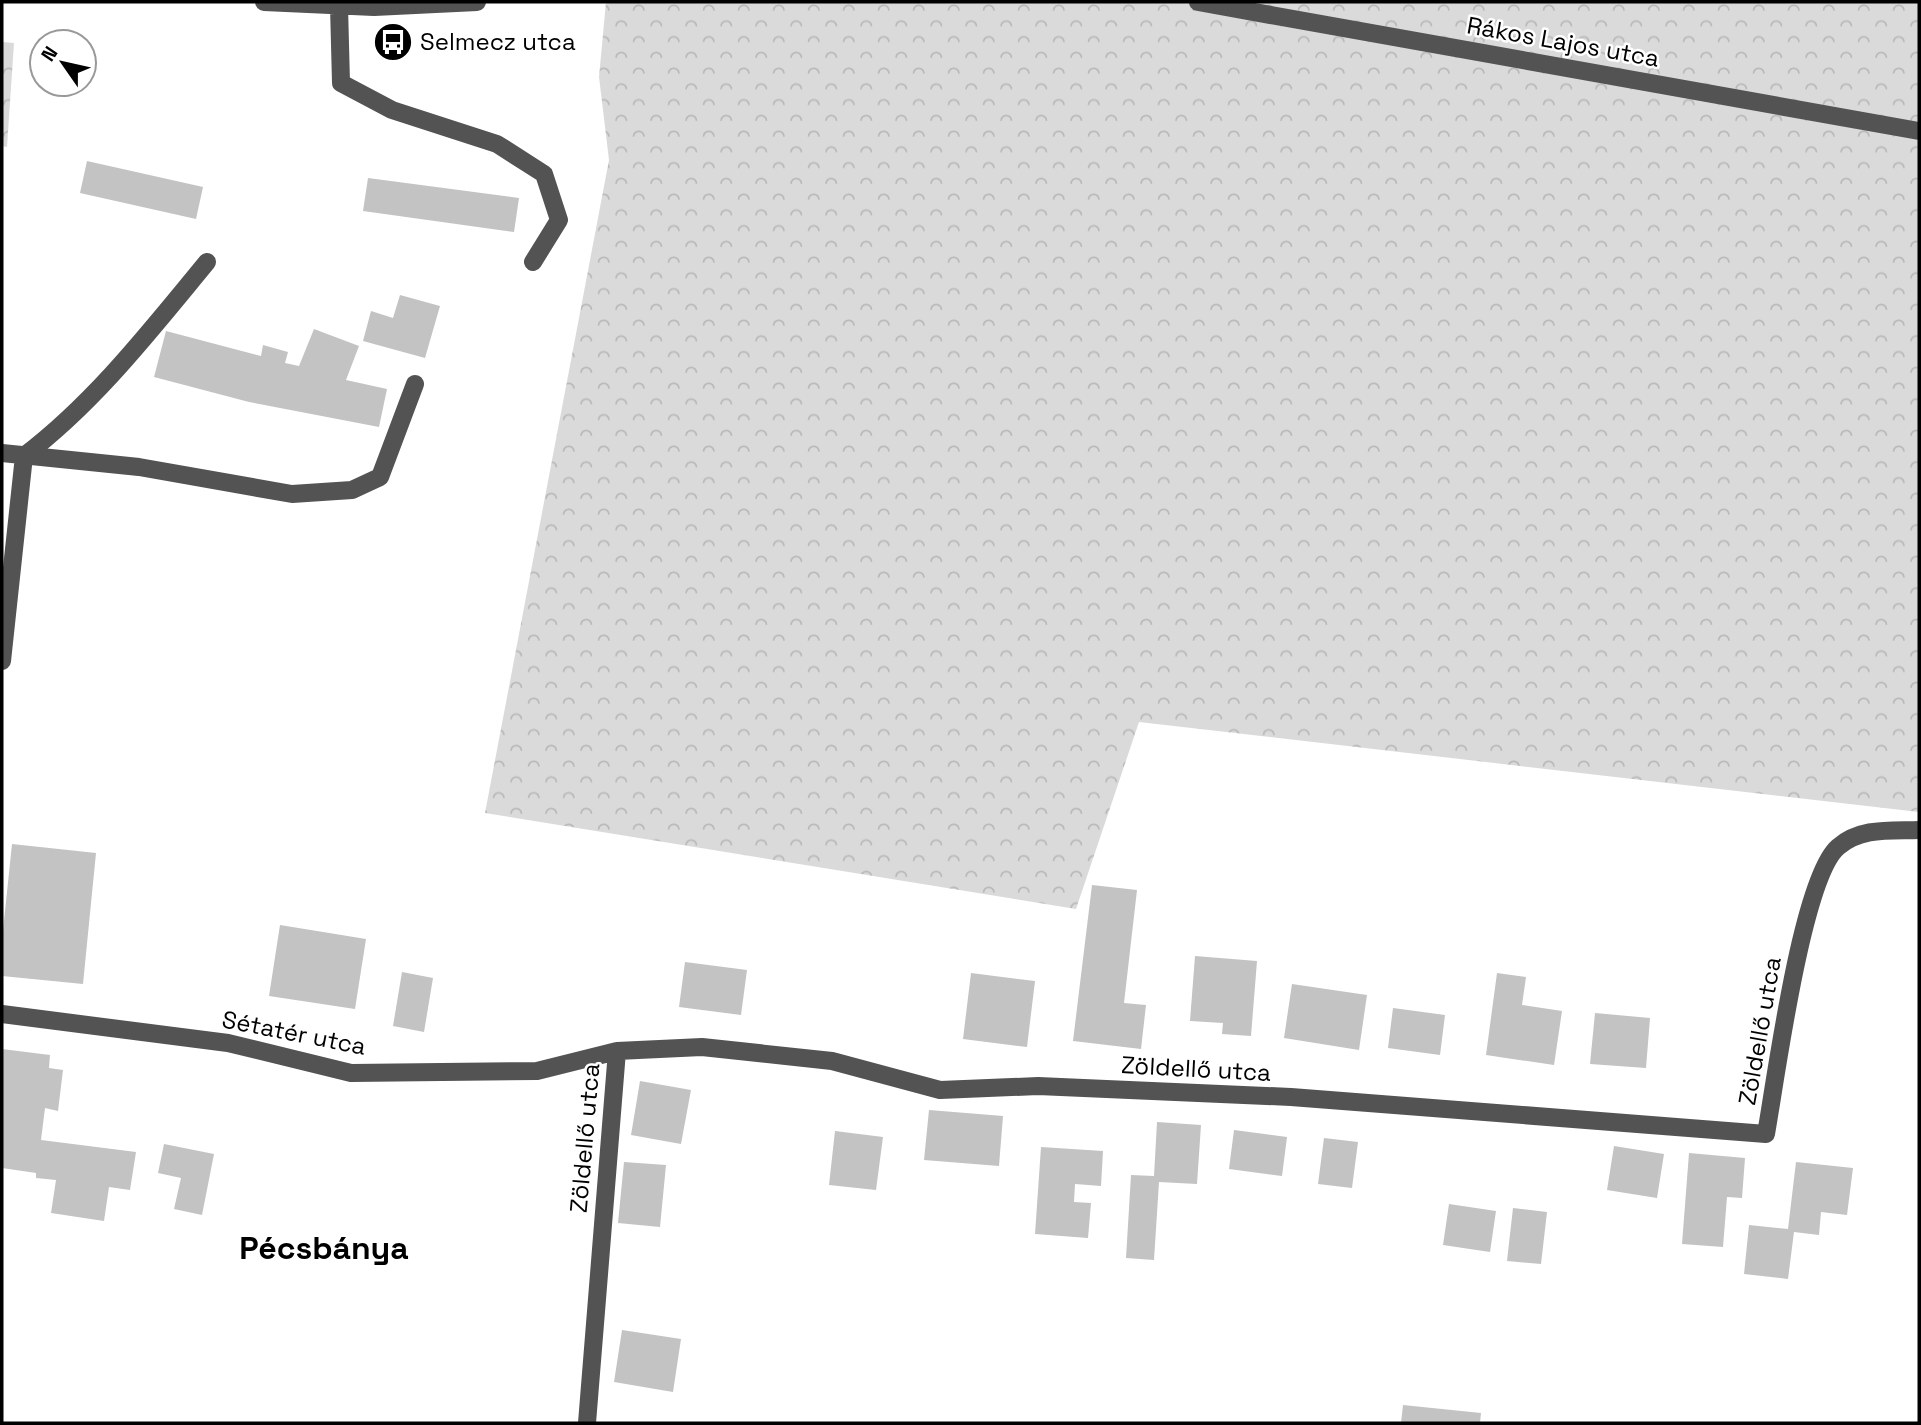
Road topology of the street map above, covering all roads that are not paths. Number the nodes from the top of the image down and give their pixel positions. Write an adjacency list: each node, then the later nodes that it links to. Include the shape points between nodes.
1 (264, 2): 4 (street)
2 (477, 2): 4 (street)
3 (1198, 2): 5 (street, Rákos Lajos utca)
4 (339, 6): 7 (street, via 341,83 392,110 497,144 544,174 558,219)
5 (1919, 131)
6 (207, 262): 10 (street, via 117,371)
7 (533, 262)
8 (415, 384): 10 (street, via 380,477 352,490 292,494 139,467)
9 (2, 453): 10 (street)
10 (24, 456): 11 (street)
11 (2, 662)
12 (1919, 830): 14 (street, Zöldellő utca, via 1864,832 1837,848 1818,877 1800,948 1766,1134 1291,1097 1038,1086 940,1090 832,1061 702,1047)
13 (2, 1014): 14 (street, Sétatér utca, via 228,1043 351,1073 537,1071)
14 (617, 1051): 15 (street, Zöldellő utca)
15 (587, 1423)

